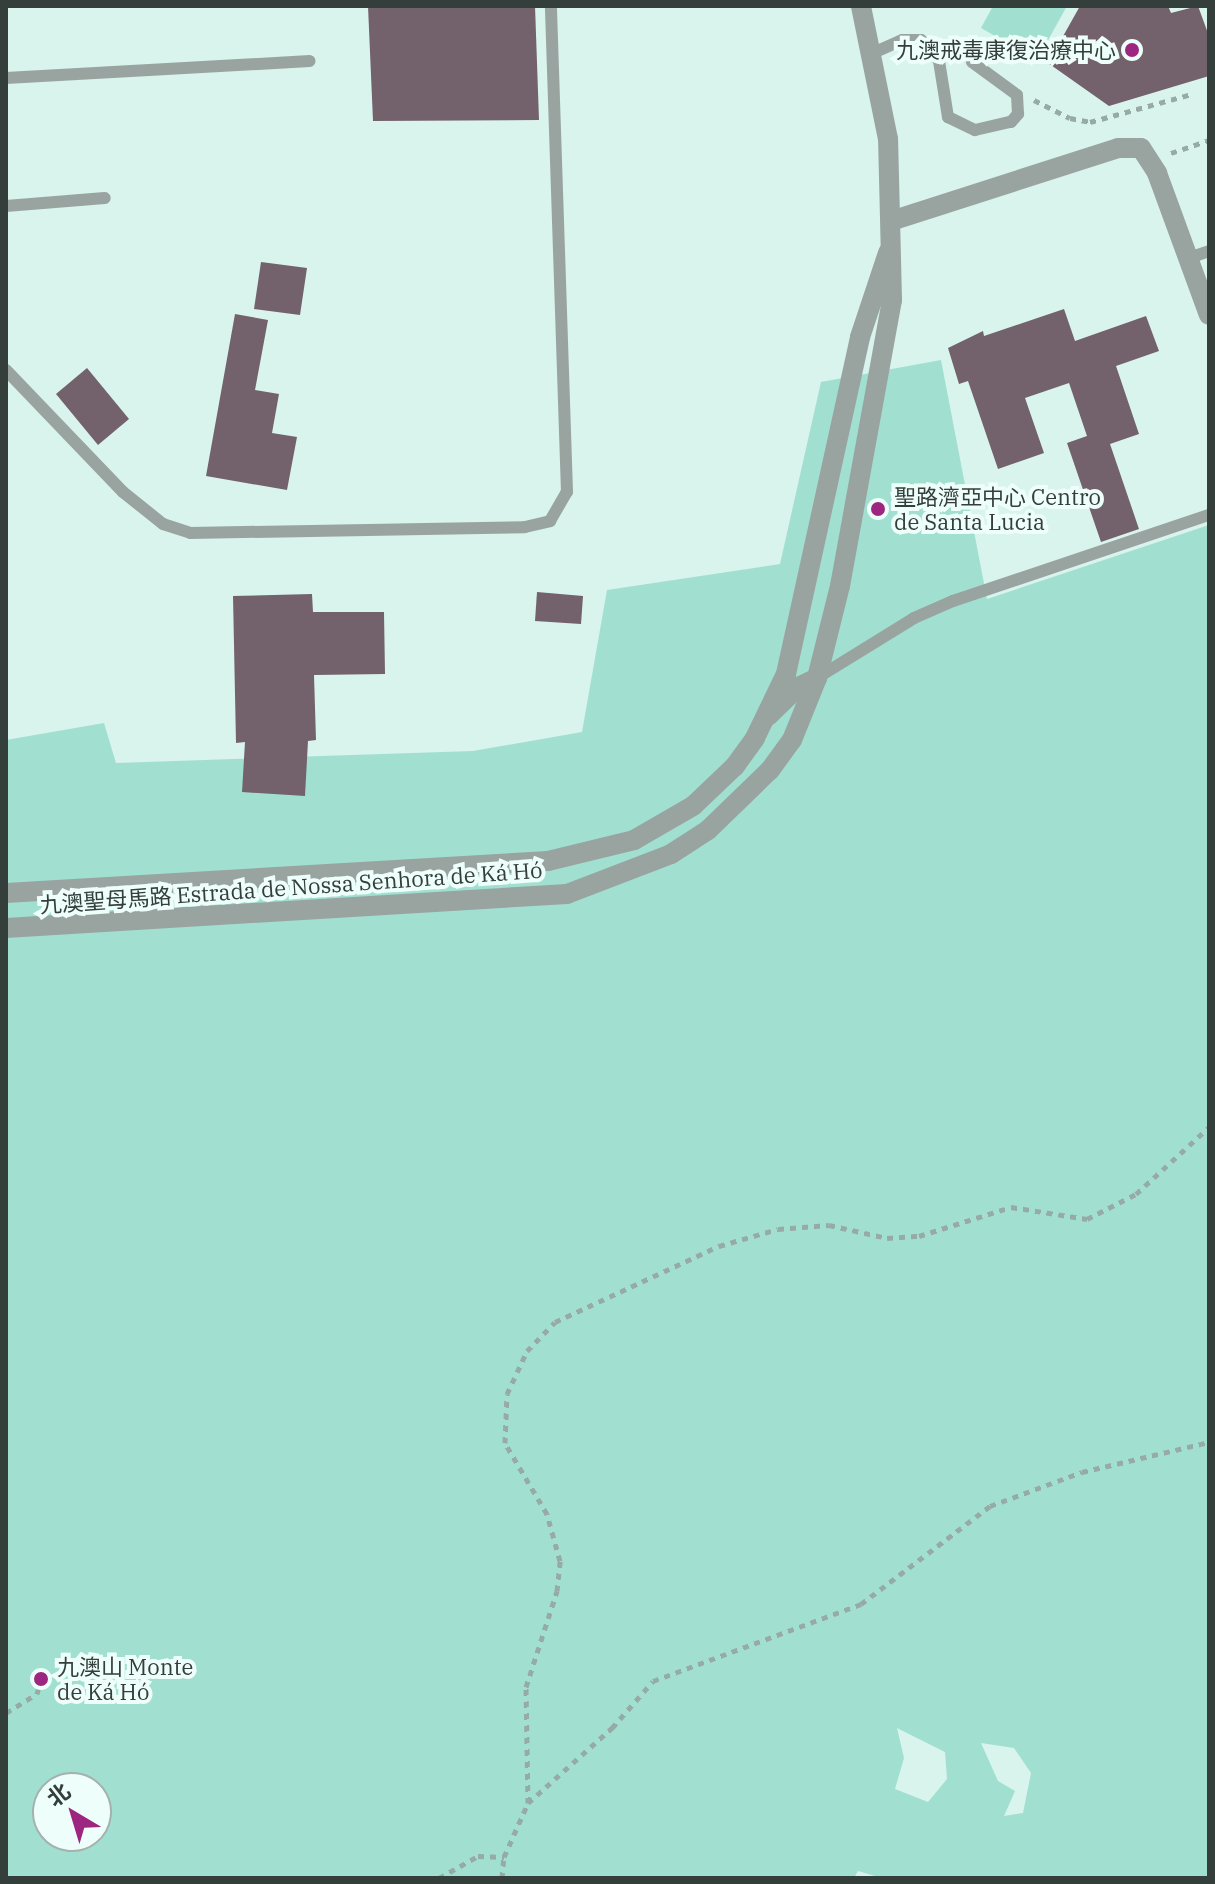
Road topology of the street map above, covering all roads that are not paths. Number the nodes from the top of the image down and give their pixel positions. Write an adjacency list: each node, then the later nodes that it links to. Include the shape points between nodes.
1 (551, 6): 14 (lane, via 567,492 550,521 525,527 190,533 163,524 123,492)
2 (861, 6): 3 (street, 九澳聖母馬路 Estrada de Nossa Senhora de Ká Hó)
3 (873, 53): 5 (lane, via 910,38 932,49 939,61 943,103 959,126 993,129 1011,122 1021,103 1009,87); 9 (street, 九澳聖母馬路 Estrada de Nossa Senhora de Ká Hó, via 888,139)
4 (310, 61): 6 (lane)
5 (972, 62)
6 (6, 78)
7 (105, 198): 8 (lane)
8 (6, 206)
9 (891, 221): 11 (street, 九澳聖母馬路 Estrada de Nossa Senhora de Ká Hó); 12 (street, via 1118,148 1141,148 1151,159)
10 (1209, 251): 12 (lane)
11 (888, 253): 16 (street, 九澳聖母馬路 Estrada de Nossa Senhora de Ká Hó, via 888,337); 17 (street, 九澳聖母馬路 Estrada de Nossa Senhora de Ká Hó, via 860,337 796,642)
12 (1197, 265): 13 (street)
13 (1209, 315)
14 (6, 370)
15 (1209, 515): 16 (lane, via 953,601 914,618)
16 (817, 678): 17 (street, via 798,687); 19 (street, 九澳聖母馬路 Estrada de Nossa Senhora de Ká Hó, via 792,740 741,801 671,854 606,883 514,900)
17 (768, 716): 18 (street, 九澳聖母馬路 Estrada de Nossa Senhora de Ká Hó, via 735,766 693,806 663,826 596,853 548,861)
18 (6, 893)
19 (6, 928)

